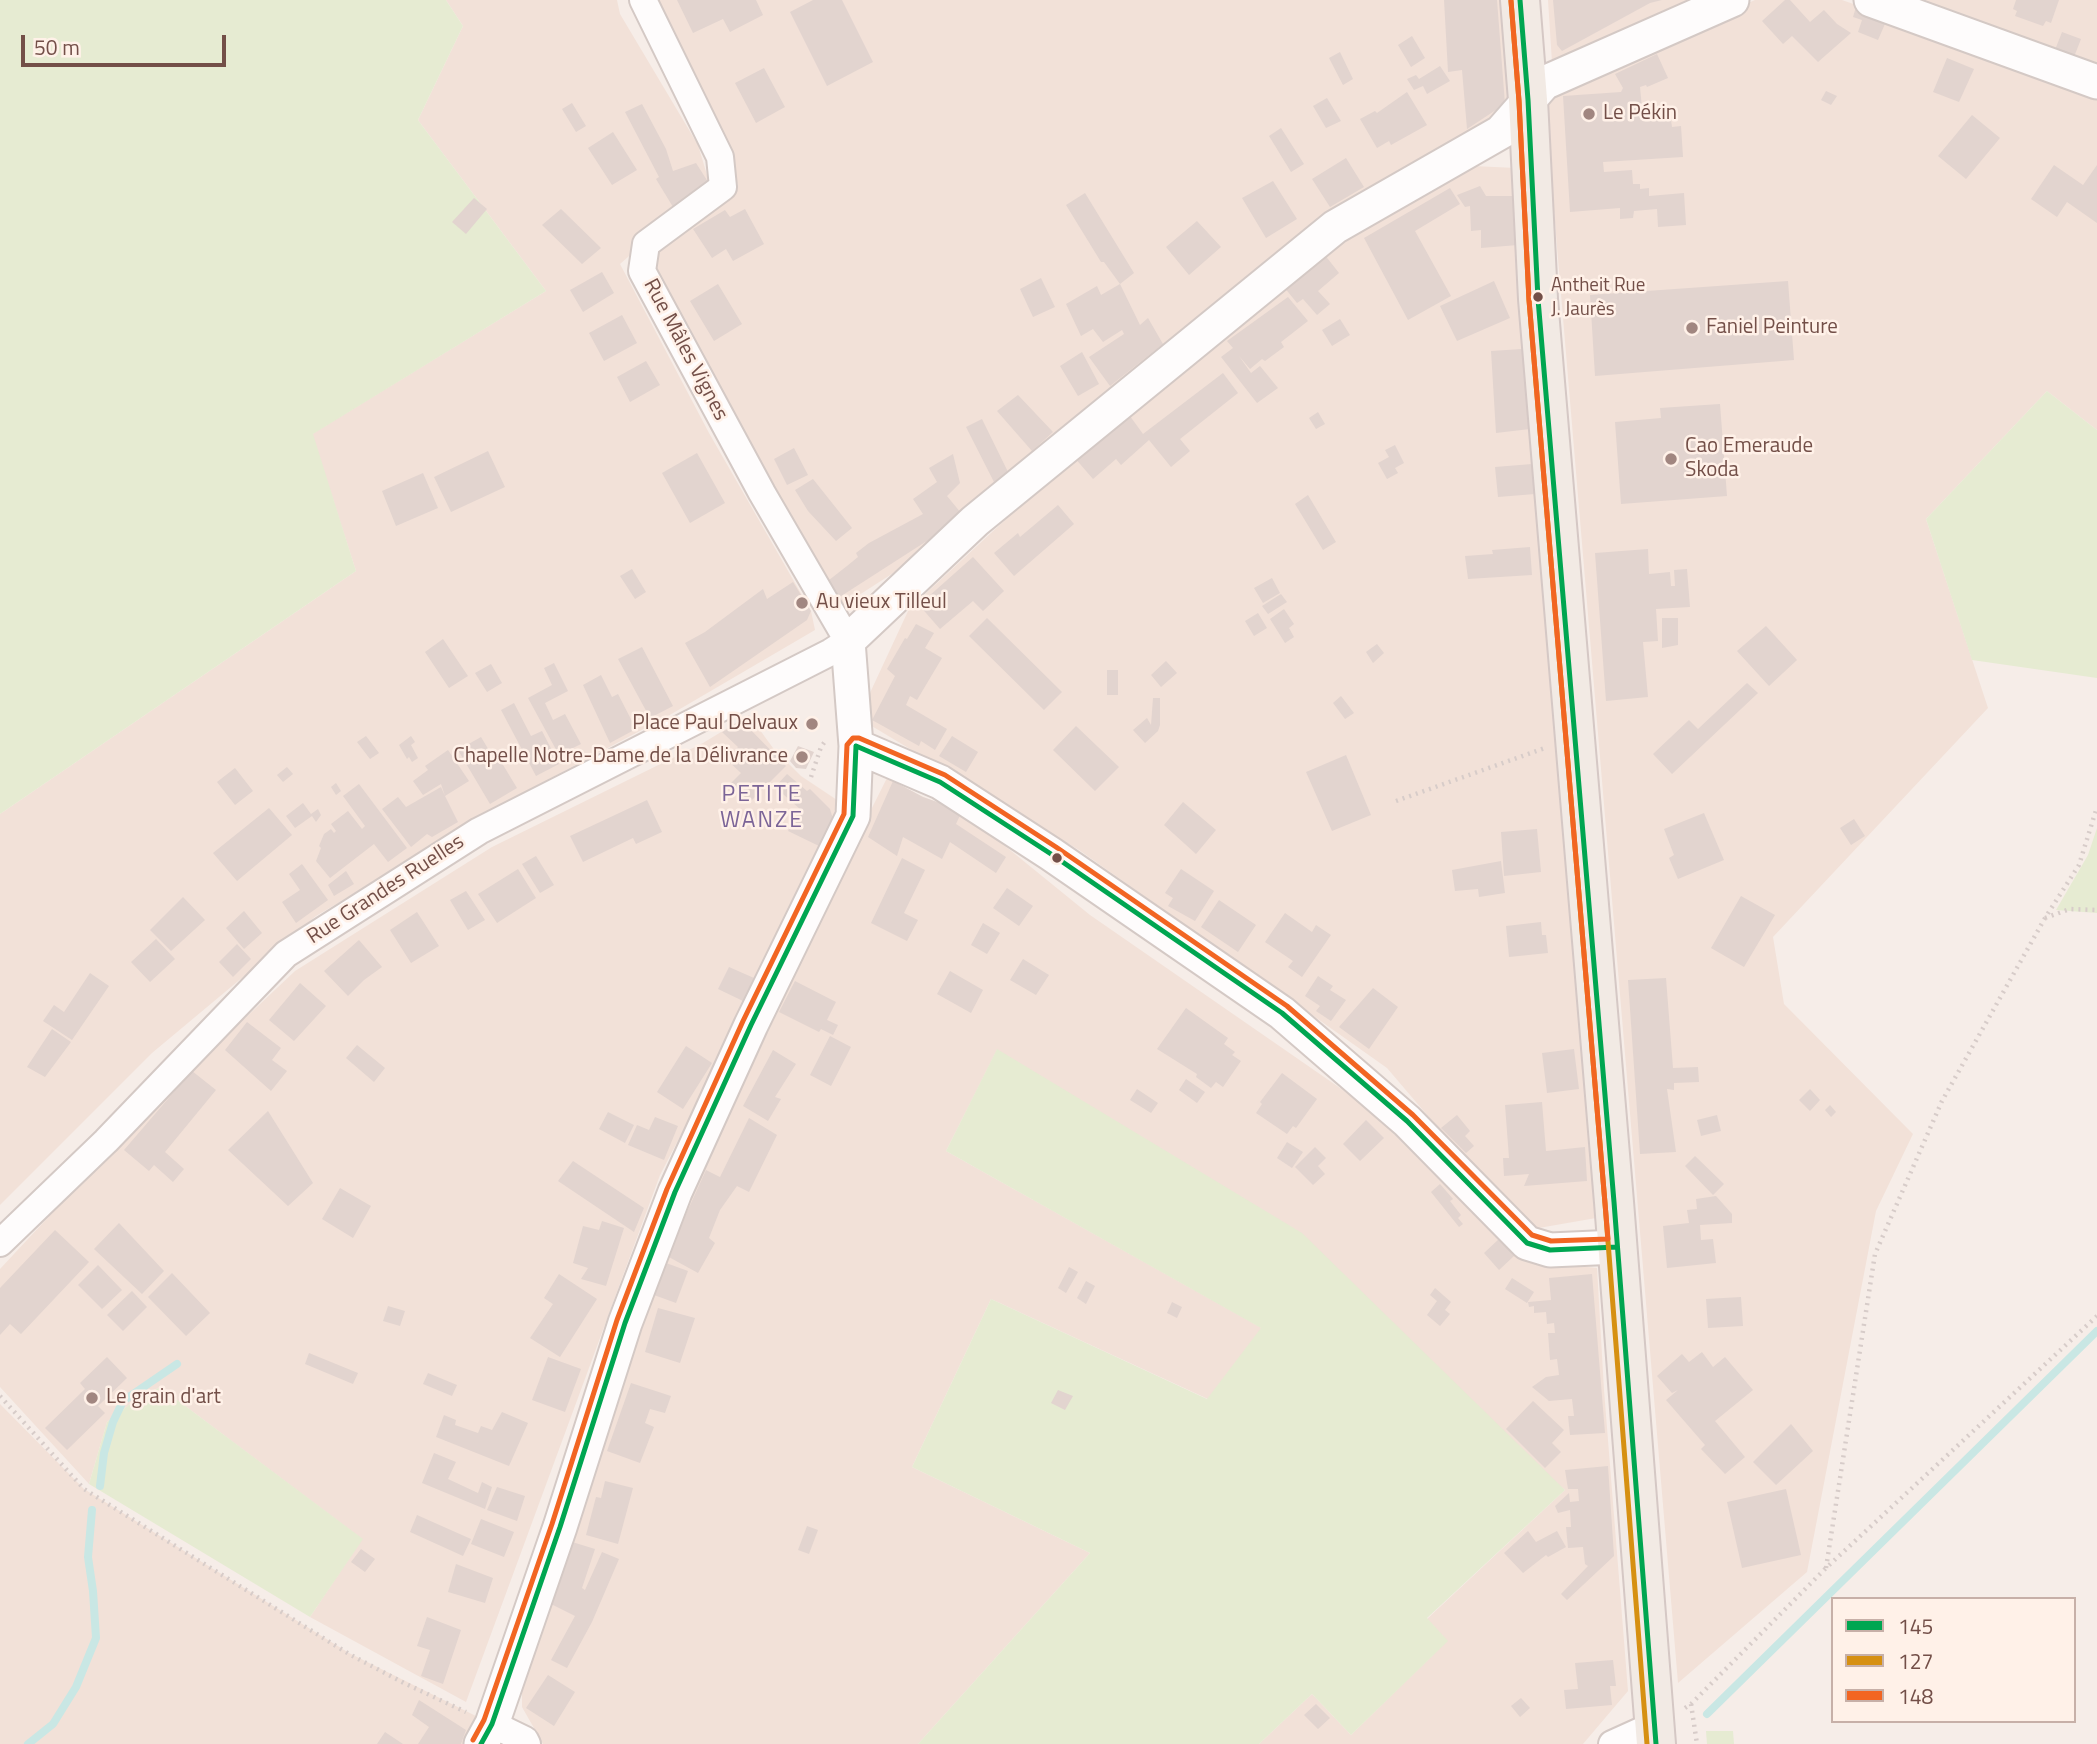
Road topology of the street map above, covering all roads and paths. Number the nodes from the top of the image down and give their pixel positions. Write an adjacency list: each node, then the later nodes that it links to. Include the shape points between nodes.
1 (643, 0): 7 (street, Rue Mâles Vignes, via 720,158 723,187 646,244 642,271)
2 (1521, 0): 6 (main road)
3 (1732, 0): 6 (street, via 1544,83)
4 (1871, 0): 5 (street)
5 (2097, 82)
6 (1528, 100): 7 (street, via 1501,132 1335,227 975,521); 8 (main road, via 1538,299)
7 (848, 641): 9 (street); 15 (street, Rue Grandes Ruelles, via 480,831 286,954)
8 (1575, 737): 11 (path); 16 (main road)
9 (845, 739): 10 (path, via 821,747); 16 (street, via 940,782 1282,1013 1407,1121 1527,1243 1550,1250); 20 (street, via 853,816 751,1025 671,1204 625,1323 560,1527)
10 (811, 777)
11 (1396, 802)
12 (2097, 807): 14 (path, via 2079,865)
13 (2097, 910): 14 (path, via 2070,909)
14 (2045, 918): 19 (path, via 1942,1101 1875,1254)
15 (0, 1243)
16 (1617, 1247): 21 (main road)
17 (2097, 1316): 19 (path)
18 (0, 1395): 20 (path, via 84,1489)
19 (1826, 1568): 24 (path, via 1691,1704)
20 (486, 1734): 22 (street)
21 (1655, 1735): 23 (street)
22 (527, 1744)
23 (1612, 1744)
24 (1698, 1744)

